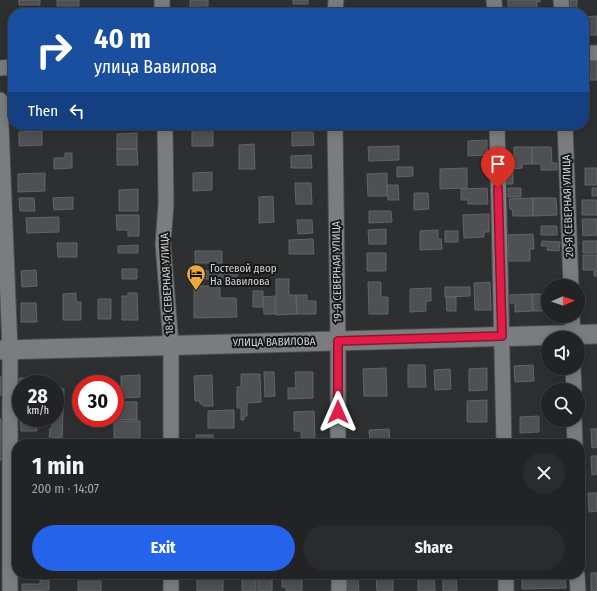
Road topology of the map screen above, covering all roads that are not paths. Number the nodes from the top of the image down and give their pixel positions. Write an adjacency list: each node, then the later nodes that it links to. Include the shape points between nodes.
1 (0, 100): 12 (street)
2 (165, 130): 11 (street, 18-Я СЕВЕРНАЯ УЛИЦА, via 166,204 163,244)
3 (335, 130): 10 (street, 19-Я СЕВЕРНАЯ УЛИЦА)
4 (497, 130): 9 (street)
5 (565, 130): 6 (street, 20-Я СЕВЕРНАЯ УЛИЦА)
6 (571, 279)
7 (572, 329): 8 (street, УЛИЦА ВАВИЛОВА); 9 (street, УЛИЦА ВАВИЛОВА)
8 (597, 334)
9 (502, 336): 10 (street, УЛИЦА ВАВИЛОВА); 16 (street)
10 (338, 341): 11 (street, УЛИЦА ВАВИЛОВА); 15 (street, 19-Я СЕВЕРНАЯ УЛИЦА)
11 (171, 344): 12 (street, УЛИЦА ВАВИЛОВА); 14 (street, 18-Я СЕВЕРНАЯ УЛИЦА)
12 (5, 350): 22 (street)
13 (574, 427): 17 (street)
14 (171, 439)
15 (338, 439)
16 (504, 439)
17 (575, 439)
18 (171, 579): 23 (street)
19 (339, 579): 24 (street)
20 (506, 579): 25 (street)
21 (577, 579): 26 (street)
22 (10, 591)
23 (171, 591)
24 (339, 591)
25 (506, 591)
26 (578, 591)

